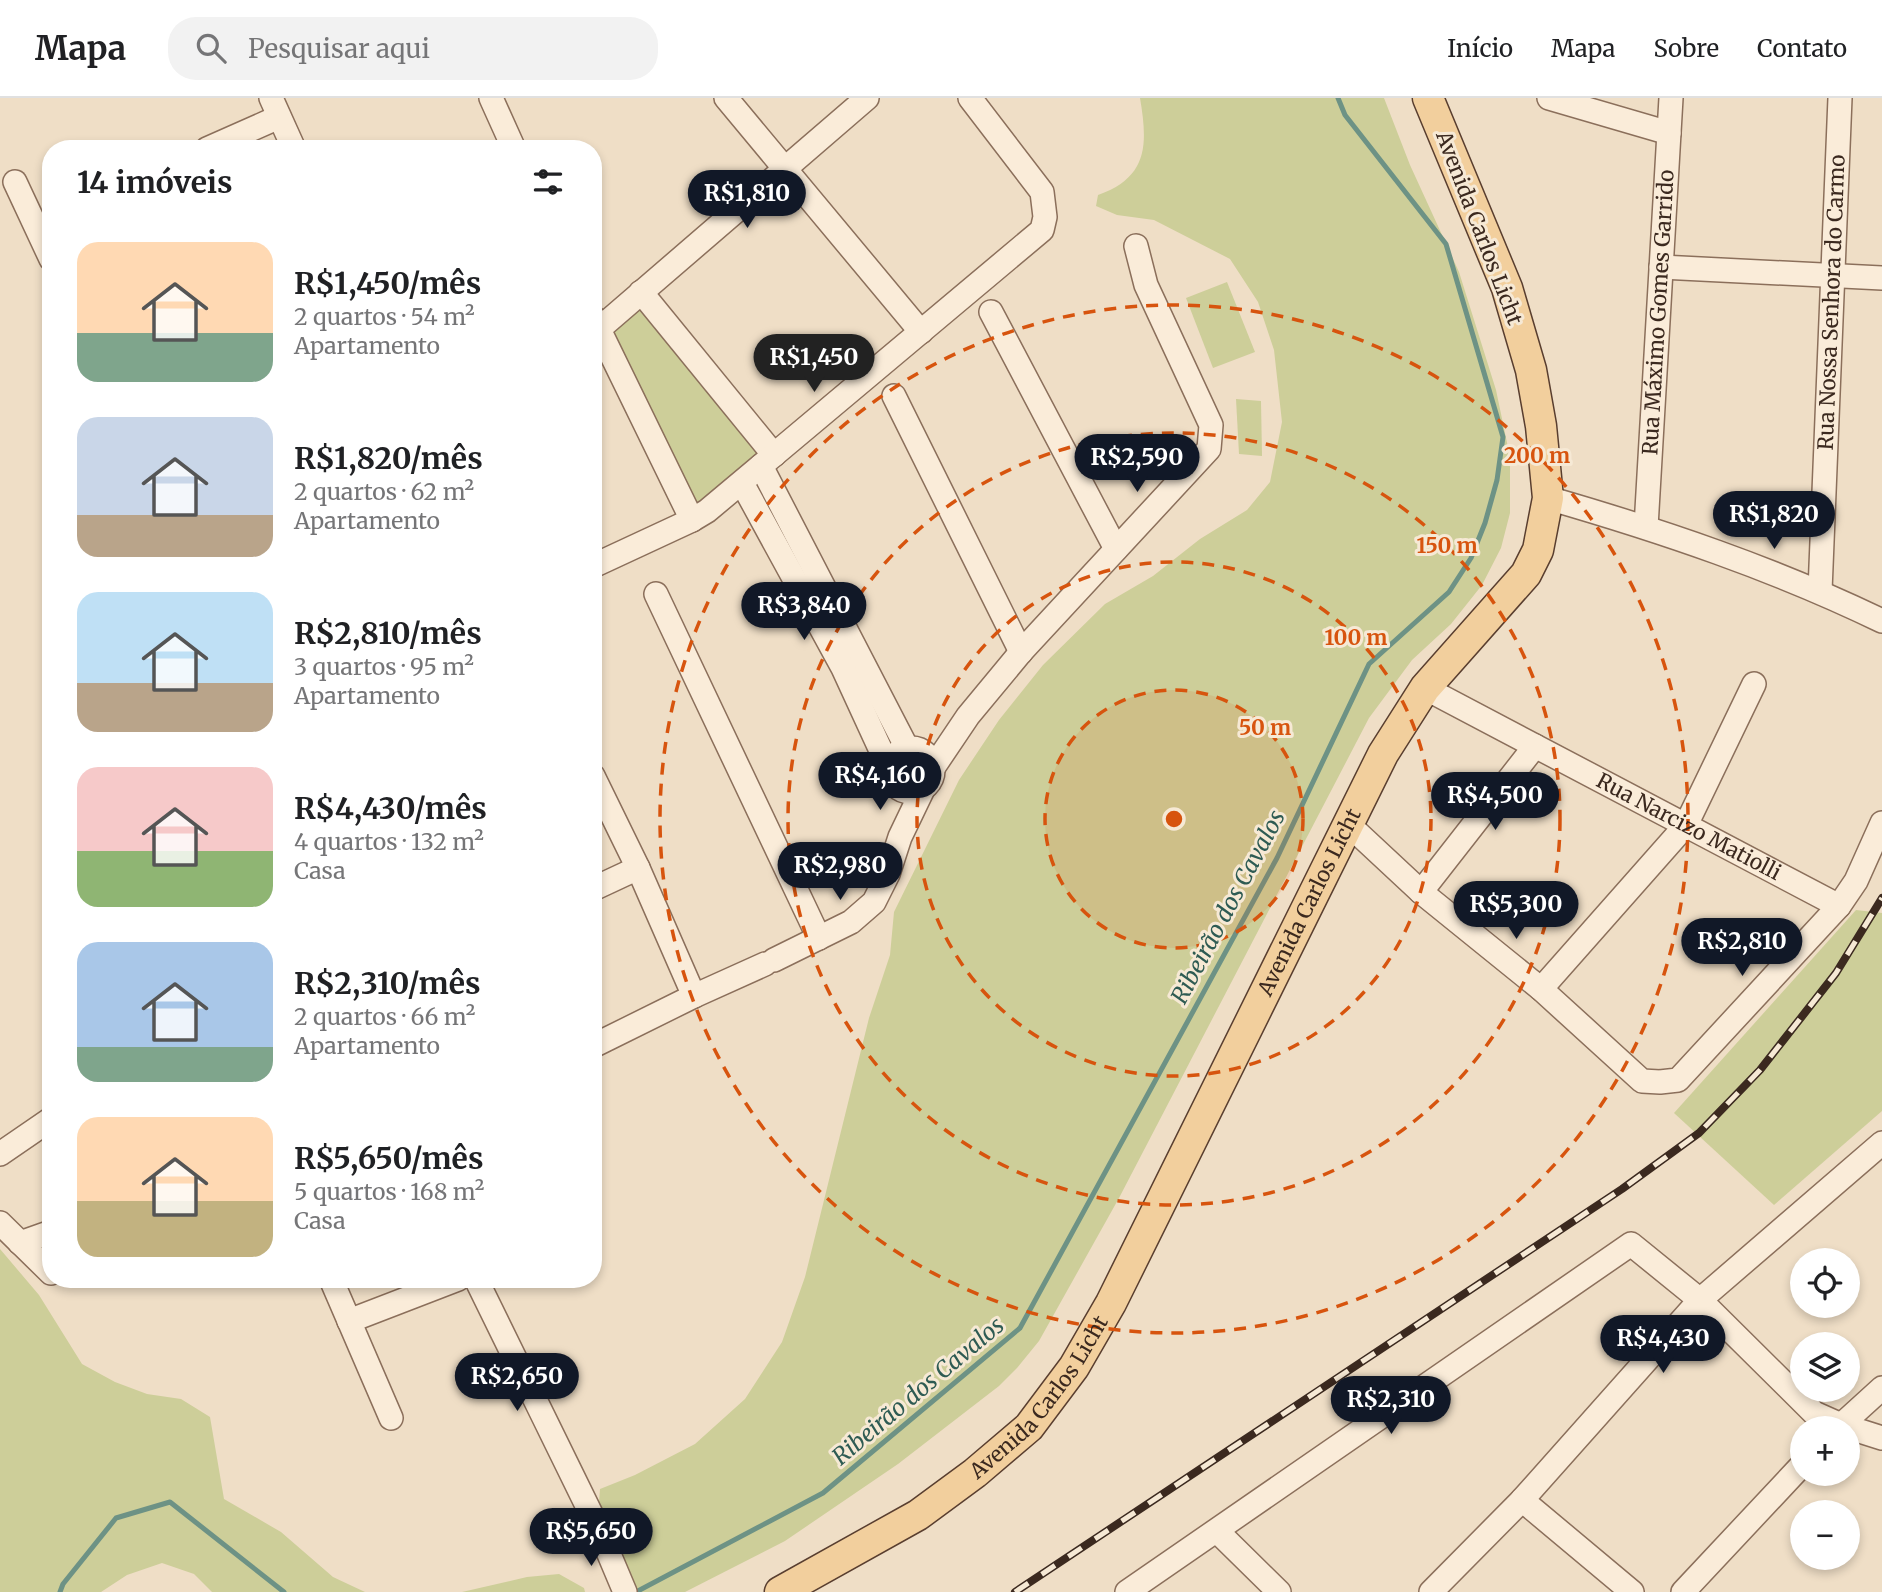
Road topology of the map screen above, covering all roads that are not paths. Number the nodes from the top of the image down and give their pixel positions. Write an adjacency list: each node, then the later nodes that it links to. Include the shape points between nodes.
1 (491, 98): 13 (street)
2 (726, 98): 14 (street)
3 (867, 98): 14 (street)
4 (970, 98): 24 (street, via 1042,192 1045,217 1042,230)
5 (1428, 98): 29 (main road, Avenida Carlos Licht, via 1507,288 1531,370)
6 (1549, 98): 10 (street)
7 (1671, 98): 10 (street, Rua Máximo Gomes Garrido)
8 (1840, 98): 19 (street, Rua Nossa Senhora do Carmo)
9 (275, 107): 11 (street); 12 (street)
10 (1669, 133): 18 (street, Rua Máximo Gomes Garrido)
11 (222, 140)
12 (290, 140)
13 (509, 140)
14 (785, 168): 21 (street); 24 (street)
15 (15, 182): 16 (street)
16 (42, 221)
17 (1136, 246): 32 (street, via 1146,285 1211,425 1212,437 1209,449)
18 (1661, 267): 19 (street); 31 (street, Rua Máximo Gomes Garrido)
19 (1833, 276): 20 (street); 34 (street, Rua Nossa Senhora do Carmo)
20 (1882, 278)
21 (641, 292): 23 (street); 27 (street)
22 (991, 312): 32 (street)
23 (602, 319)
24 (921, 332): 27 (street)
25 (602, 335): 30 (street)
26 (894, 396): 37 (street)
27 (767, 461): 28 (street); 41 (street)
28 (742, 483): 30 (street); 41 (street, via 843,668 889,768 895,754)
29 (1548, 498): 31 (street); 39 (main road, Avenida Carlos Licht, via 1538,550 1527,574)
30 (692, 520): 33 (street)
31 (1646, 527): 34 (street)
32 (1116, 549): 37 (street)
33 (602, 562)
34 (1820, 591): 36 (street)
35 (656, 594): 50 (street)
36 (1882, 621)
37 (1021, 652): 41 (street)
38 (1754, 684): 45 (street)
39 (1425, 688): 40 (street, Rua Narcizo Matiolli); 44 (main road, Avenida Carlos Licht, via 1383,754)
40 (1535, 746): 45 (street, Rua Narcizo Matiolli); 48 (street)
41 (918, 769): 50 (street, via 888,874 874,902 851,922)
42 (602, 794): 46 (street)
43 (1882, 823): 49 (street, via 1856,881)
44 (1348, 824): 48 (street); 76 (main road, Avenida Carlos Licht, via 1111,1303 1049,1402 1029,1427 918,1515)
45 (1685, 825): 49 (street, Rua Narcizo Matiolli); 51 (street)
46 (638, 868): 47 (street); 52 (street)
47 (602, 886)
48 (1421, 892): 51 (street)
49 (1839, 906): 51 (street, via 1678,1080 1642,1081)
50 (819, 938): 52 (street)
51 (1541, 989)
52 (694, 996): 53 (street)
53 (602, 1042)
54 (42, 1125): 56 (street)
55 (1882, 1143): 64 (street)
56 (0, 1154)
57 (0, 1223): 59 (street)
58 (42, 1235): 59 (street)
59 (20, 1243): 60 (street)
60 (42, 1265)
61 (335, 1288): 65 (street)
62 (435, 1288): 65 (street)
63 (480, 1288): 75 (street)
64 (1700, 1300): 67 (street, via 1803,1405); 73 (street); 74 (street, via 1630,1244)
65 (349, 1321): 69 (street)
66 (1882, 1388): 68 (street)
67 (1819, 1416)
68 (1851, 1416)
69 (391, 1418)
70 (1860, 1432): 71 (street)
71 (1882, 1437)
72 (1790, 1478): 81 (street)
73 (1522, 1500): 79 (street); 80 (street)
74 (1217, 1531): 77 (street); 78 (street)
75 (625, 1592)
76 (780, 1592)
77 (1127, 1592)
78 (1279, 1592)
79 (1431, 1592)
80 (1632, 1592)
81 (1683, 1592)

